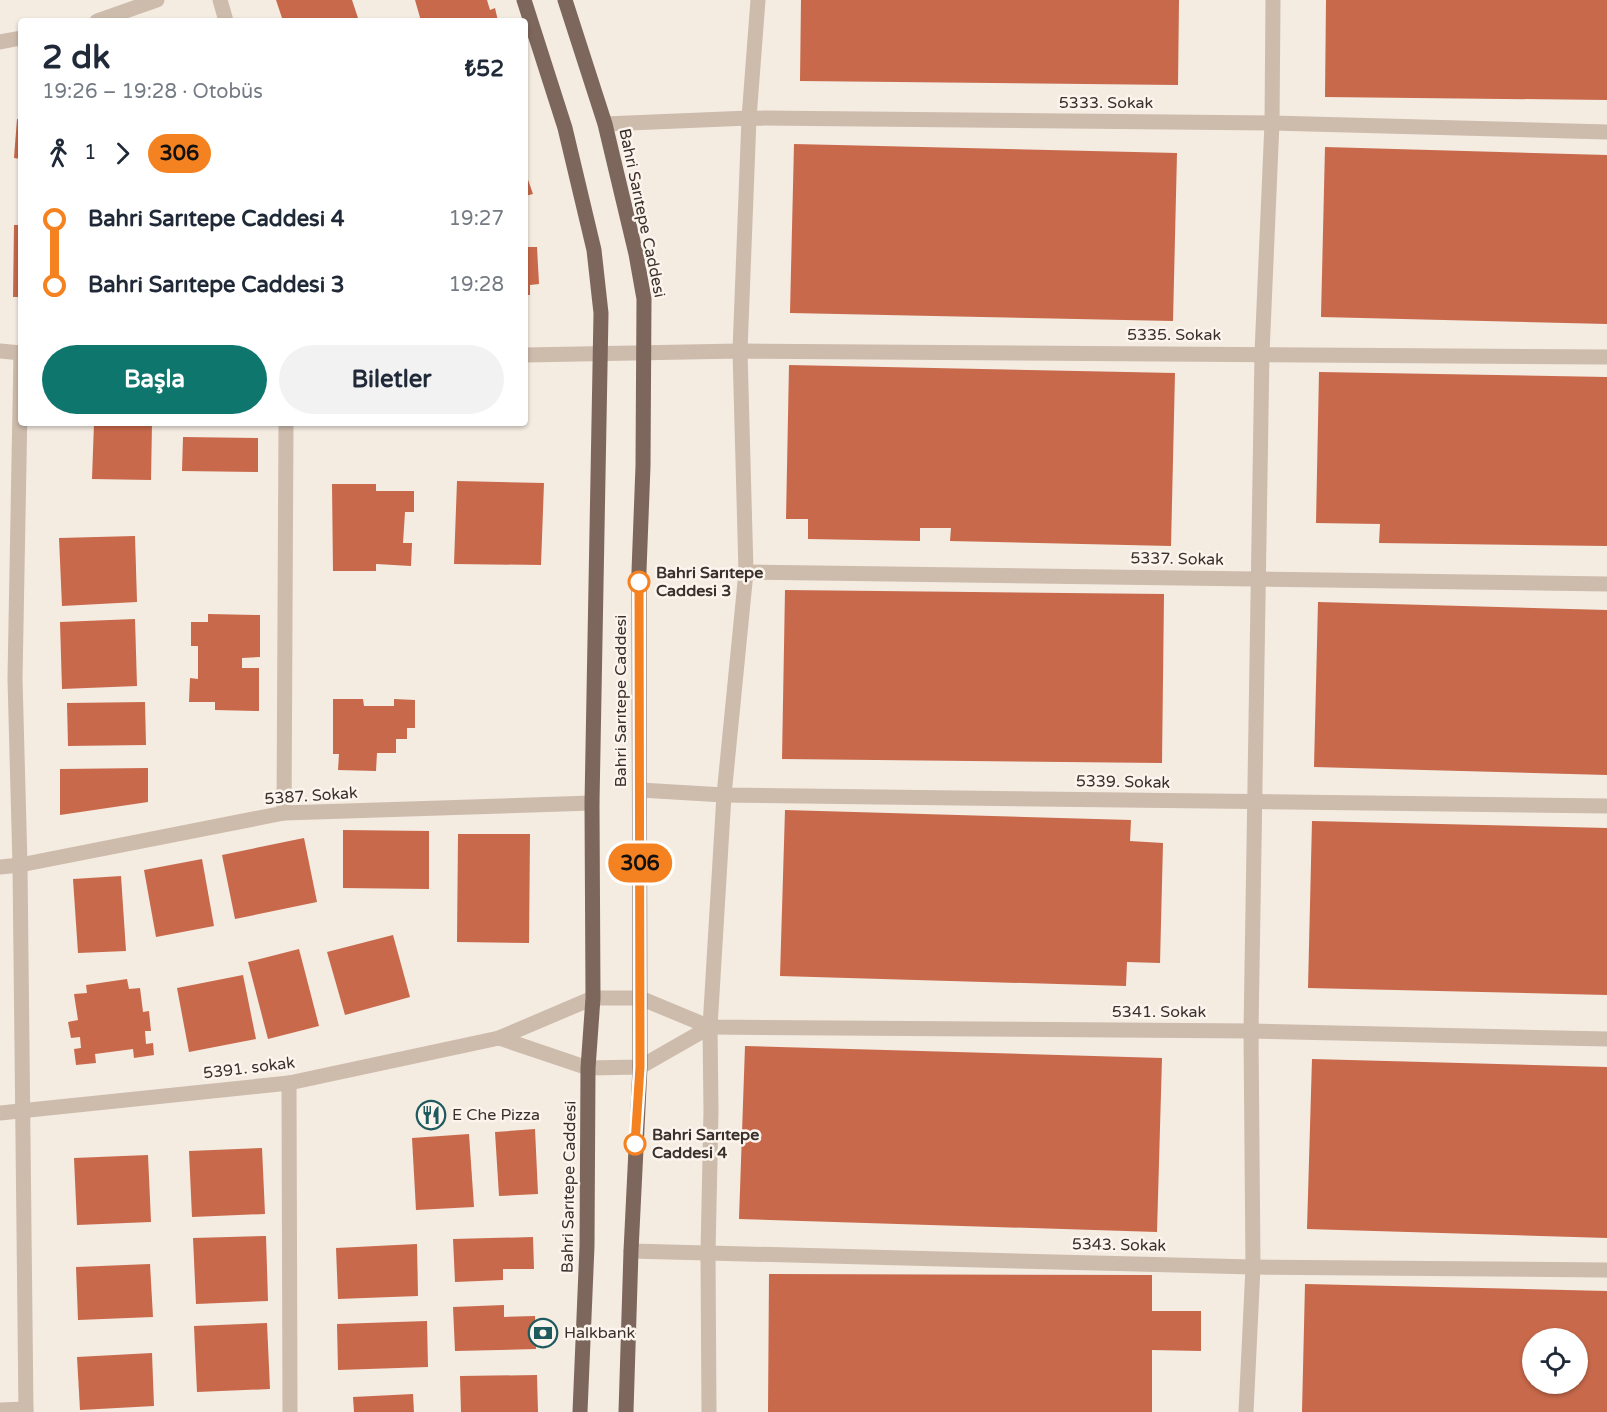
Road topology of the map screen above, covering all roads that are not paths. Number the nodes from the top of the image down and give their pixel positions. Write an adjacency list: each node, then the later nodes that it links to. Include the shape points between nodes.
1 (156, 0): 7 (street)
2 (220, 0): 8 (street)
3 (524, 0): 19 (main road, Bahri Sarıtepe Caddesi, via 565,128 594,250 601,312)
4 (565, 0): 13 (main road, Bahri Sarıtepe Caddesi)
5 (758, 0): 11 (street)
6 (1273, 0): 12 (street)
7 (105, 18)
8 (224, 18)
9 (18, 39): 10 (street)
10 (0, 42)
11 (749, 118): 12 (street, 5333. Sokak); 13 (street, 5333. Sokak); 16 (street)
12 (1272, 123): 14 (street, 5333. Sokak); 20 (street)
13 (605, 124): 18 (main road, Bahri Sarıtepe Caddesi, via 644,299)
14 (1607, 132)
15 (0, 351): 17 (street)
16 (740, 351): 18 (street, 5335. Sokak); 20 (street, 5335. Sokak); 25 (street)
17 (18, 353)
18 (644, 353): 19 (street, 5335. Sokak); 29 (main road, Bahri Sarıtepe Caddesi, via 639,571)
19 (600, 354): 21 (street, 5335. Sokak); 32 (main road, Bahri Sarıtepe Caddesi)
20 (1262, 354): 22 (street, 5335. Sokak); 26 (street)
21 (528, 355)
22 (1607, 357)
23 (18, 426): 28 (street)
24 (286, 426): 34 (street)
25 (746, 572): 26 (street, 5337. Sokak); 30 (street)
26 (1259, 578): 27 (street, 5337. Sokak); 31 (street)
27 (1607, 584)
28 (8, 679): 35 (street)
29 (640, 790): 30 (street, 5339. Sokak); 38 (main road, Bahri Sarıtepe Caddesi)
30 (724, 795): 31 (street, 5339. Sokak); 39 (street)
31 (1256, 802): 33 (street, 5339. Sokak); 40 (street)
32 (592, 803): 34 (street, 5387. Sokak); 37 (main road, Bahri Sarıtepe Caddesi)
33 (1607, 806)
34 (284, 813): 35 (street, 5387. Sokak)
35 (20, 865): 36 (street, 5387. Sokak); 46 (street)
36 (0, 867)
37 (593, 998): 38 (street); 41 (street, 5391. sokak); 44 (main road, Bahri Sarıtepe Caddesi)
38 (640, 998): 39 (street); 43 (main road, Bahri Sarıtepe Caddesi)
39 (710, 1027): 40 (street, 5341. Sokak); 43 (street); 49 (street)
40 (1251, 1031): 42 (street, 5341. Sokak); 50 (street)
41 (499, 1038): 44 (street); 45 (street, 5391. sokak)
42 (1607, 1040)
43 (640, 1067): 44 (street); 48 (main road, Bahri Sarıtepe Caddesi)
44 (588, 1068): 55 (main road, Bahri Sarıtepe Caddesi, via 587,1246)
45 (289, 1083): 46 (street, 5391. sokak); 54 (street)
46 (23, 1111): 47 (street, 5391. sokak); 53 (street)
47 (0, 1113)
48 (631, 1251): 49 (street, 5343. Sokak); 56 (main road, Bahri Sarıtepe Caddesi)
49 (708, 1253): 50 (street, 5343. Sokak); 57 (street)
50 (1253, 1267): 51 (street, 5343. Sokak); 58 (street)
51 (1607, 1270)
52 (0, 1410): 53 (street)
53 (26, 1410)
54 (290, 1412)
55 (580, 1412)
56 (626, 1412)
57 (709, 1412)
58 (1246, 1412)

